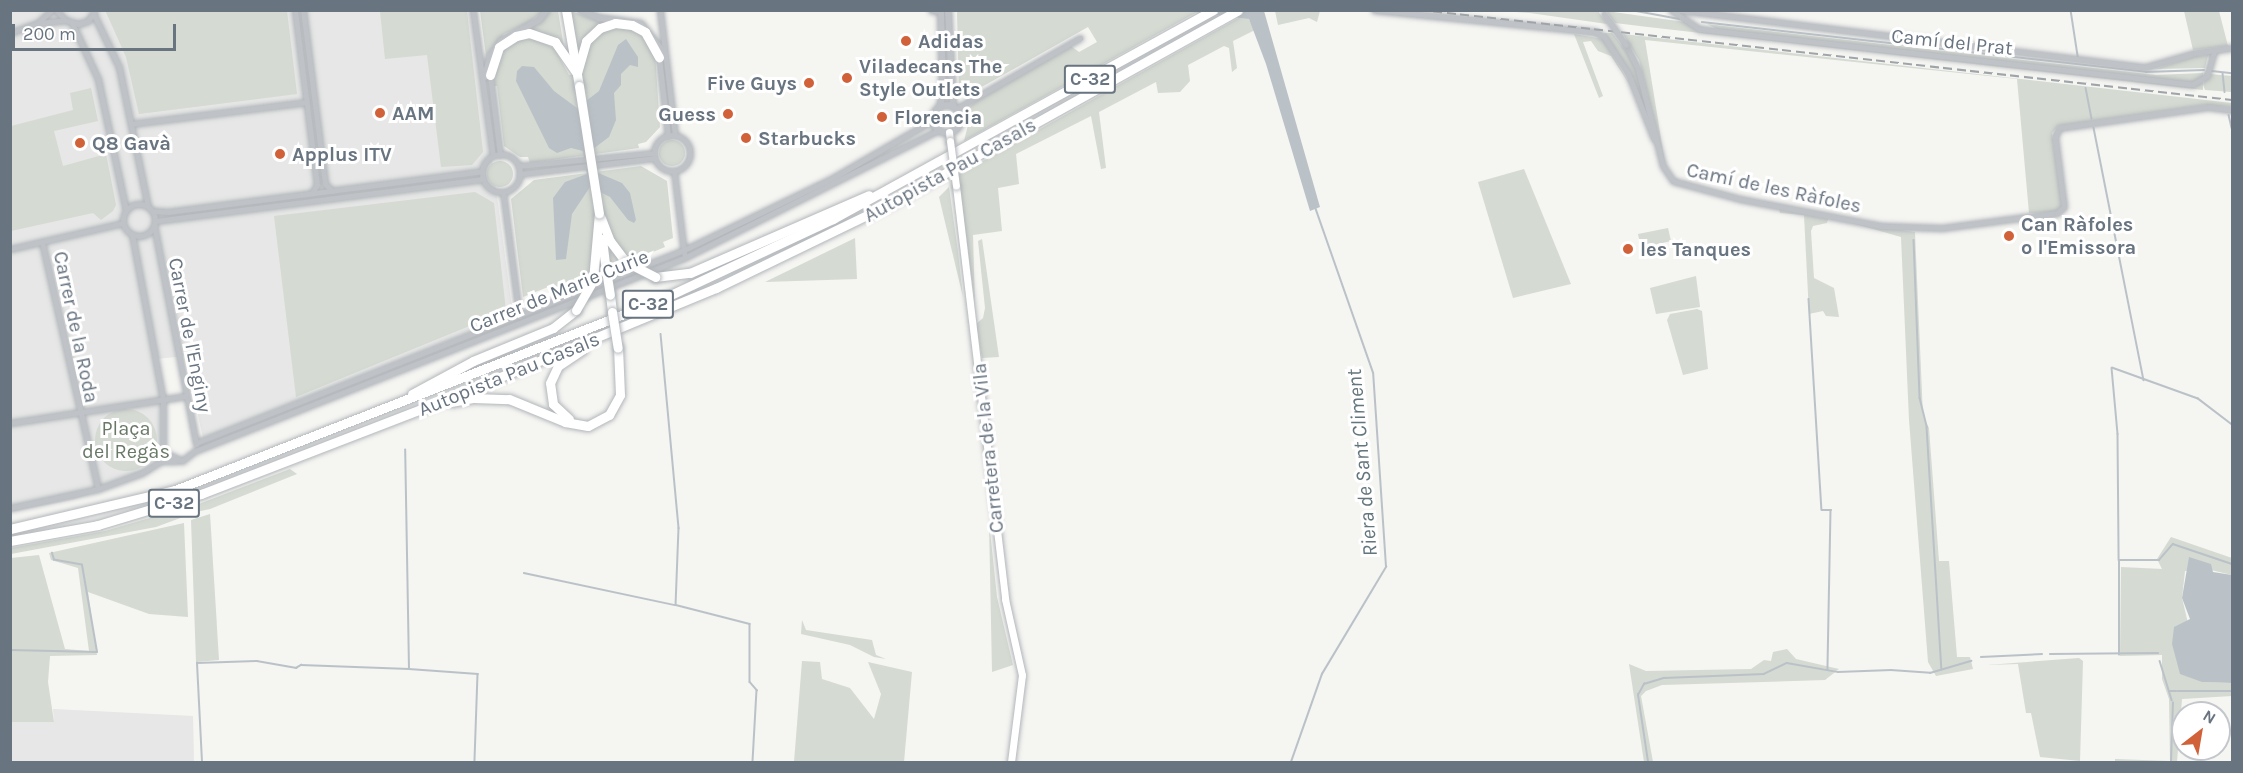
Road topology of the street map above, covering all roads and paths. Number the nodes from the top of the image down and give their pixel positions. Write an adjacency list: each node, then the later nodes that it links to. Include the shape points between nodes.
1 (54, 10): 18 (street); 19 (street)
2 (295, 10): 28 (street)
3 (303, 10): 46 (street, via 325,184)
4 (473, 10): 27 (street)
5 (547, 10): 27 (street, via 538,20 501,41 490,57)
6 (566, 10): 26 (highway)
7 (579, 10): 25 (street, via 599,18 641,24)
8 (660, 10): 25 (street)
9 (931, 10): 14 (street)
10 (1238, 10): 60 (highway, Autopista Pau Casals / C-32, via 890,204 716,288)
11 (1374, 10): 37 (street, via 1595,32 1604,37 1628,73)
12 (1671, 10): 24 (street, Camí del Prat, via 1699,29 2193,84 2207,76)
13 (1679, 10): 24 (street, via 2146,67)
14 (943, 11): 29 (street); 30 (street)
15 (94, 12): 20 (street, via 83,24); 33 (street, via 116,56)
16 (1210, 12): 45 (highway, Autopista Pau Casals / C-32)
17 (1603, 12): 37 (street, Camí de les Ràfoles, bridge, via 1626,45 1642,80)
18 (65, 20): 19 (street); 20 (street)
19 (38, 23): 21 (street)
20 (72, 23): 50 (street, via 98,79)
21 (10, 33)
22 (1080, 39): 30 (street)
23 (2232, 48): 24 (street)
24 (2214, 52)
25 (662, 55): 26 (highway, via 645,32 615,23 600,28 586,40); 36 (street)
26 (577, 73): 27 (highway, via 555,42 529,33 500,47); 51 (highway, bridge)
27 (487, 76): 38 (street)
28 (307, 102): 33 (street); 48 (street, via 317,185)
29 (940, 107): 30 (street); 32 (street)
30 (955, 108): 35 (street, via 960,121)
31 (2232, 110): 37 (street, Camí de les Ràfoles, via 2208,107 2059,128 2055,137 2061,212 1942,228 1881,226 1740,199 1673,181)
32 (933, 120): 34 (street); 57 (street, Carrer de Marie Curie, via 831,179)
33 (131, 124): 49 (street)
34 (939, 130): 35 (street); 58 (street, Carrer de Marie Curie)
35 (949, 132): 75 (main road, Carretera de la Vila, bridge, via 1005,599 1022,675)
36 (671, 136): 39 (street, via 658,142); 42 (street, via 684,140 690,154 685,165)
37 (1656, 143)
38 (497, 155): 40 (street, via 509,156); 41 (street)
39 (654, 155): 40 (street); 42 (street, via 660,166); 43 (street)
40 (518, 166): 43 (street)
41 (482, 171): 44 (street); 46 (street)
42 (674, 171): 57 (street)
43 (519, 174): 47 (street, via 515,186)
44 (483, 179): 47 (street, via 491,189); 53 (street)
45 (905, 182): 51 (highway, bridge, via 690,273 655,277 626,262 610,241); 64 (highway, Autopista Pau Casals / C-32, via 673,294)
46 (332, 191): 48 (street)
47 (503, 192): 59 (street)
48 (312, 193): 49 (street, via 168,213)
49 (150, 209): 50 (street, via 135,204); 53 (street)
50 (126, 211): 52 (street)
51 (599, 213): 64 (highway, bridge, via 593,280 576,310 553,328 441,376); 67 (highway, bridge, via 618,348 620,395 609,415)
52 (123, 223): 54 (street); 55 (street)
53 (154, 223): 54 (street, via 144,235); 61 (street, Carrer de l'Enginy)
54 (132, 234): 62 (street, Carrer de l'Enginy)
55 (42, 242): 56 (street); 65 (street, Carrer de la Roda)
56 (10, 249)
57 (684, 250): 58 (street); 59 (street, Carrer de Marie Curie)
58 (684, 258): 69 (street, Carrer de Marie Curie)
59 (519, 315): 68 (street, Carrer de Marie Curie)
60 (606, 335): 63 (highway, Autopista Pau Casals / C-32); 67 (highway, via 563,361 550,383 550,398 562,414 577,422)
61 (186, 396): 62 (street); 68 (street, Carrer de l'Enginy)
62 (163, 399): 65 (street); 70 (street, Carrer de l'Enginy, via 163,452)
63 (437, 403): 67 (highway, via 491,397 526,404 571,424); 74 (highway, Autopista Pau Casals / C-32, via 178,501 98,525)
64 (384, 410): 73 (highway, Autopista Pau Casals / C-32, via 175,490)
65 (79, 411): 66 (street); 71 (street, Carrer de la Roda)
66 (10, 423)
67 (595, 423)
68 (196, 443): 69 (street, Carrer de l'Enginy)
69 (195, 451): 70 (street, Carrer de Marie Curie)
70 (182, 461): 71 (street, via 161,460 142,474)
71 (98, 489): 72 (street)
72 (10, 508)
73 (10, 529)
74 (10, 541)
75 (1011, 762)

